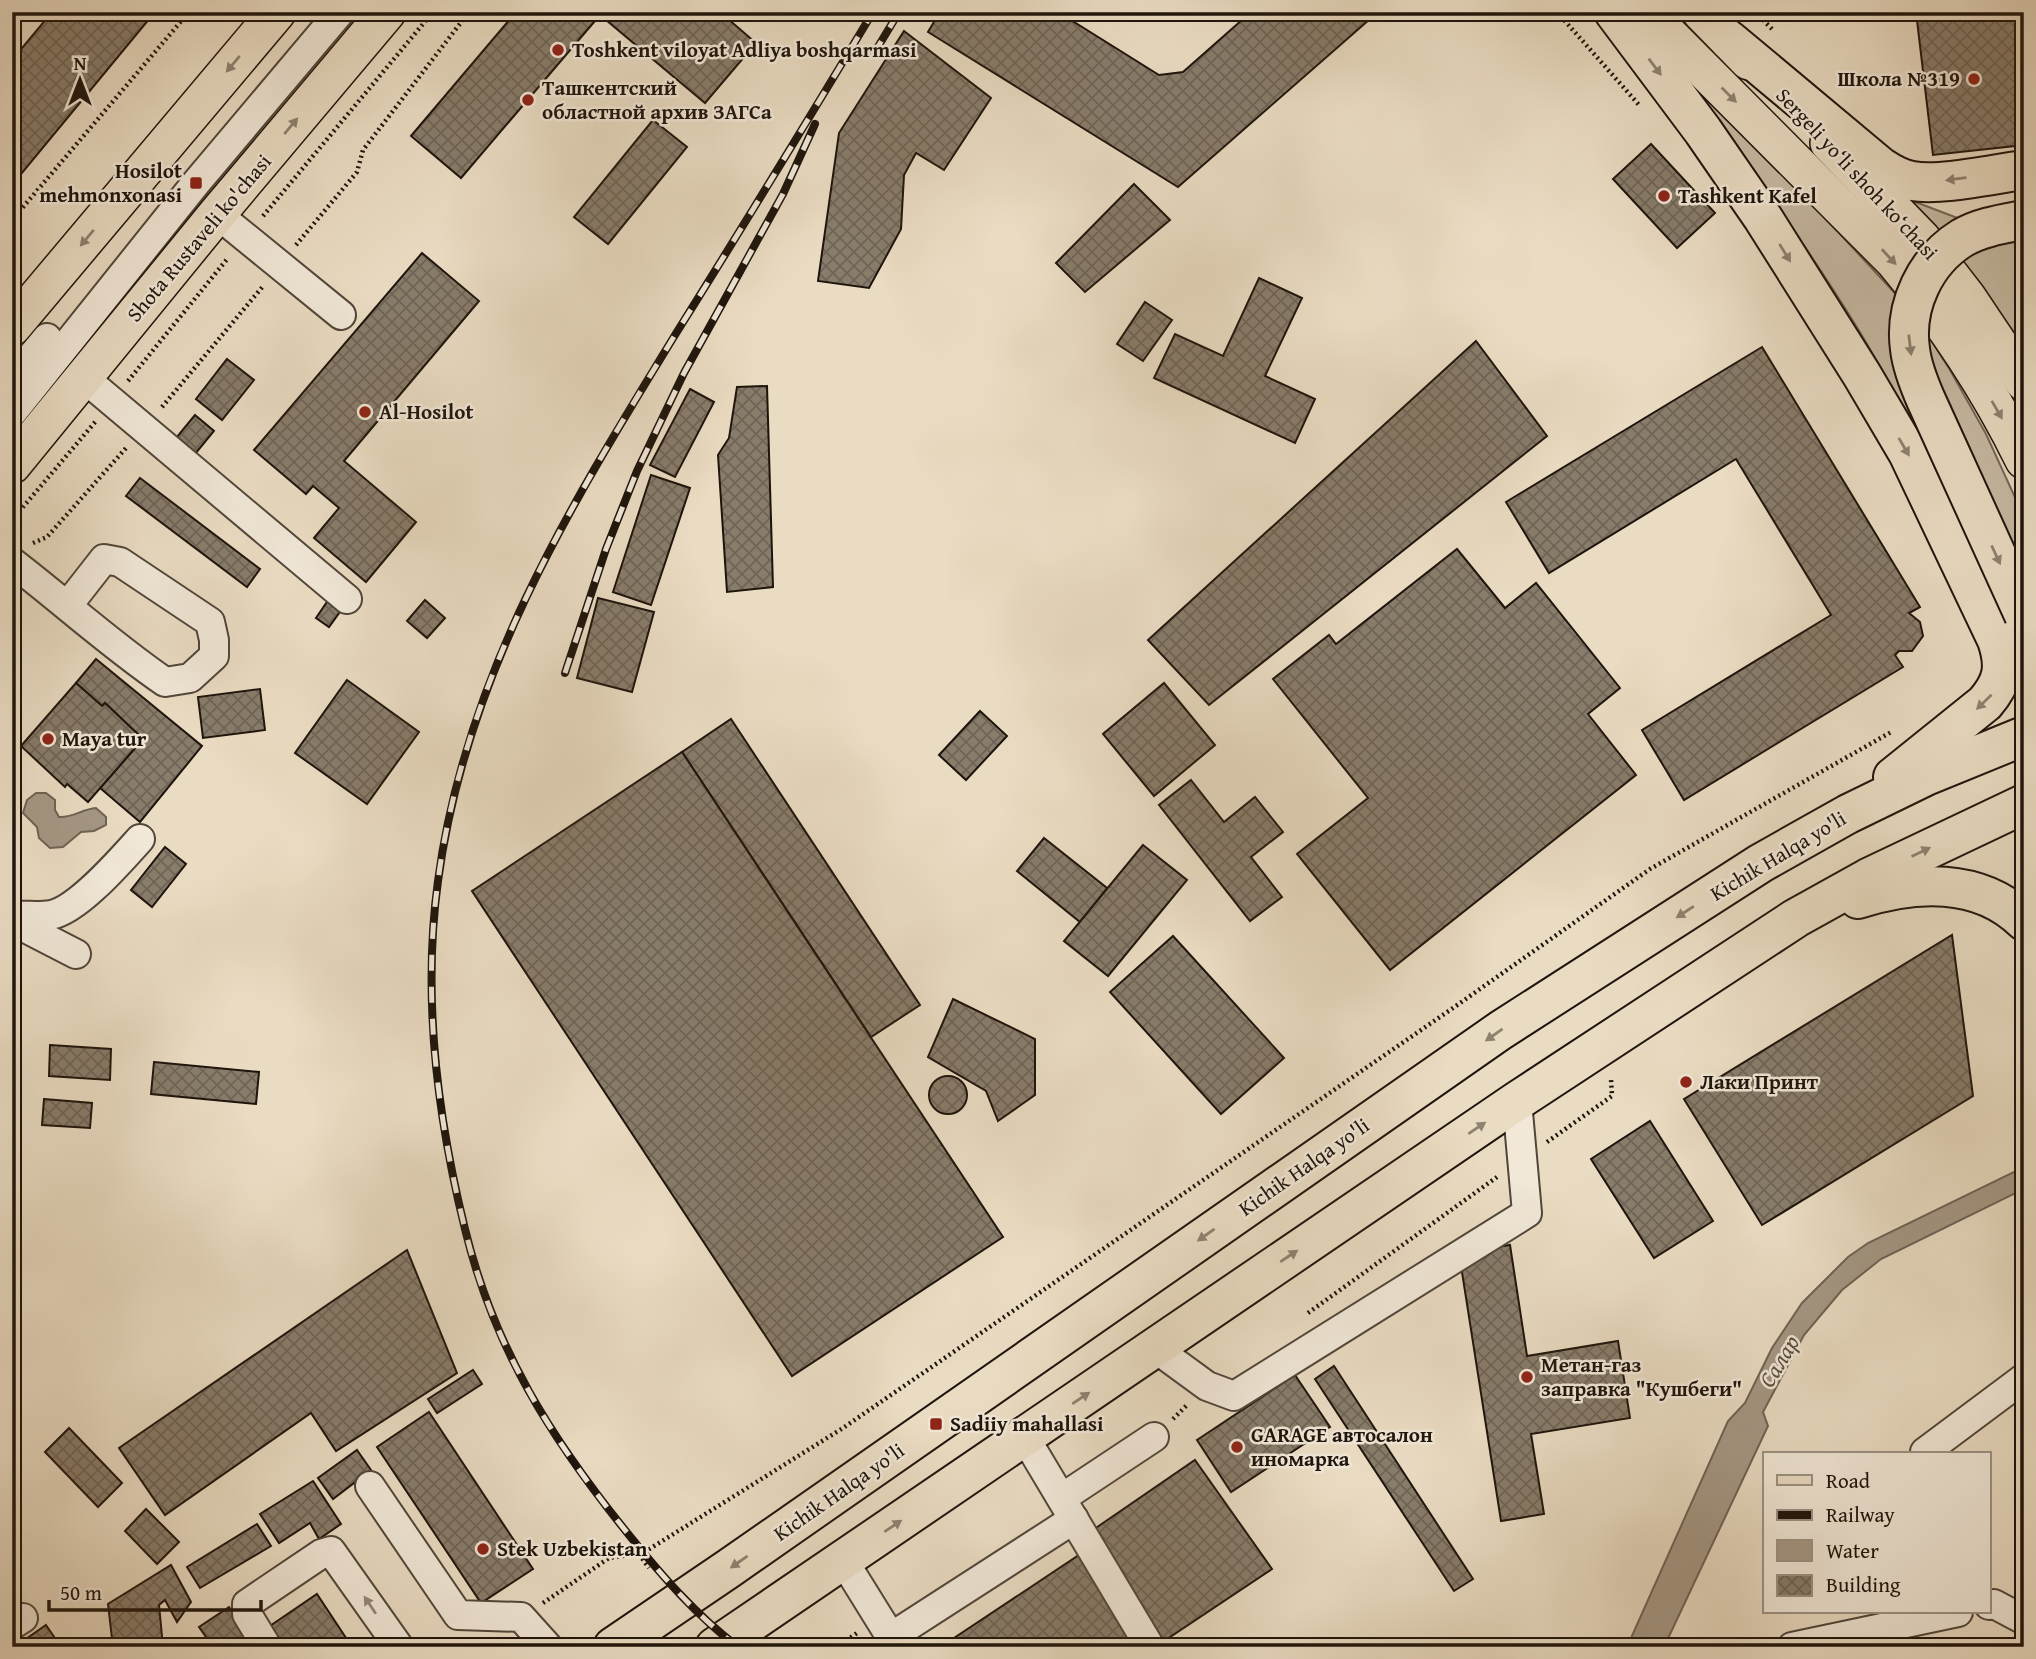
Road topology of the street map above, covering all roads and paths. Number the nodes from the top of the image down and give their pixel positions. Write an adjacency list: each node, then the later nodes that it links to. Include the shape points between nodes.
1 (189, 12): 16 (path)
2 (277, 12): 21 (main road, one-way to 21)
3 (323, 12): 23 (lane)
4 (340, 12): 27 (lane, via 196,183)
5 (387, 12): 15 (main road, Shota Rustaveli ko'chasi, one-way to 5)
6 (433, 12): 18 (path)
7 (469, 12): 19 (path, via 363,150 357,172)
8 (1557, 12): 13 (path)
9 (1614, 12): 32 (highway, one-way to 32, via 1763,218 1861,375 1908,453)
10 (1646, 12): 28 (main road, Sergeli yo‘li shoh ko‘chasi, one-way to 28, via 1894,261 1967,361)
11 (1701, 12): 12 (main road, Sergeli yo‘li shoh ko‘chasi)
12 (1729, 40): 14 (highway, one-way to 12, via 1934,182 1900,177 1881,167); 24 (main road, Sergeli yo‘li shoh ko‘chasi, via 1898,212 1944,267)
13 (1649, 116)
14 (2024, 170)
15 (218, 214): 18 (lane); 22 (main road, Shota Rustaveli ko'chasi)
16 (12, 220)
17 (2024, 220): 35 (highway, one-way to 35, bridge, via 1977,231 1939,257 1914,300 1908,334 1926,400)
18 (246, 237): 19 (lane); 25 (path)
19 (281, 264): 20 (lane); 26 (path)
20 (341, 315)
21 (12, 327)
22 (84, 378): 25 (lane); 27 (main road, Shota Rustaveli ko'chasi)
23 (12, 380)
24 (2024, 382)
25 (112, 401): 26 (lane); 29 (path)
26 (145, 428): 30 (path, via 47,537); 31 (lane)
27 (17, 438)
28 (2024, 460)
29 (12, 520)
30 (18, 554): 33 (lane)
31 (347, 599)
32 (1978, 600): 34 (lane, via 2000,611); 39 (highway, one-way to 39, via 2000,649 2002,677 1995,691)
33 (68, 605): 33 (lane, via 165,682 190,678 214,656 210,622 120,562 104,559)
34 (2024, 607)
35 (2024, 615)
36 (1900, 728): 58 (path, via 1650,869 843,1428)
37 (2024, 736): 39 (highway, Kichik Halqa yo'li)
38 (2024, 804): 42 (highway, one-way to 38, via 1868,878)
39 (1848, 814): 51 (highway, Kichik Halqa yo'li, one-way to 51, via 1761,863 1501,1030)
40 (140, 839): 41 (lane, via 102,881 67,908 52,915)
41 (12, 918): 44 (lane)
42 (1796, 918): 43 (highway, via 1880,893 1941,886 1982,893); 46 (highway)
43 (2024, 921)
44 (76, 954)
45 (1610, 1077): 47 (path, via 1612,1096)
46 (1517, 1101): 47 (lane); 49 (highway, one-way to 46)
47 (1523, 1159): 48 (path); 52 (lane, via 1527,1213 1234,1396)
48 (1297, 1321)
49 (1155, 1348): 52 (lane); 53 (highway, one-way to 49)
50 (2024, 1378): 55 (lane)
51 (991, 1385): 53 (highway); 70 (highway, Kichik Halqa yo'li, one-way to 70)
52 (1207, 1386): 54 (path)
53 (1024, 1436): 57 (lane); 59 (highway, one-way to 53)
54 (1154, 1437): 57 (lane)
55 (1925, 1452)
56 (370, 1486): 63 (lane, via 458,1615)
57 (1068, 1509): 65 (lane); 71 (lane)
58 (639, 1553): 60 (path); 63 (path, via 609,1558)
59 (843, 1560): 65 (lane); 66 (highway)
60 (649, 1568)
61 (1990, 1599): 64 (lane)
62 (1949, 1614): 72 (lane)
63 (521, 1617): 69 (lane)
64 (2024, 1620)
65 (894, 1642)
66 (718, 1646)
67 (267, 1647): 68 (lane, one-way to 67, via 331,1551 321,1553 247,1604 247,1614)
68 (399, 1647)
69 (548, 1647)
70 (613, 1647)
71 (1150, 1647)
72 (1792, 1647)

